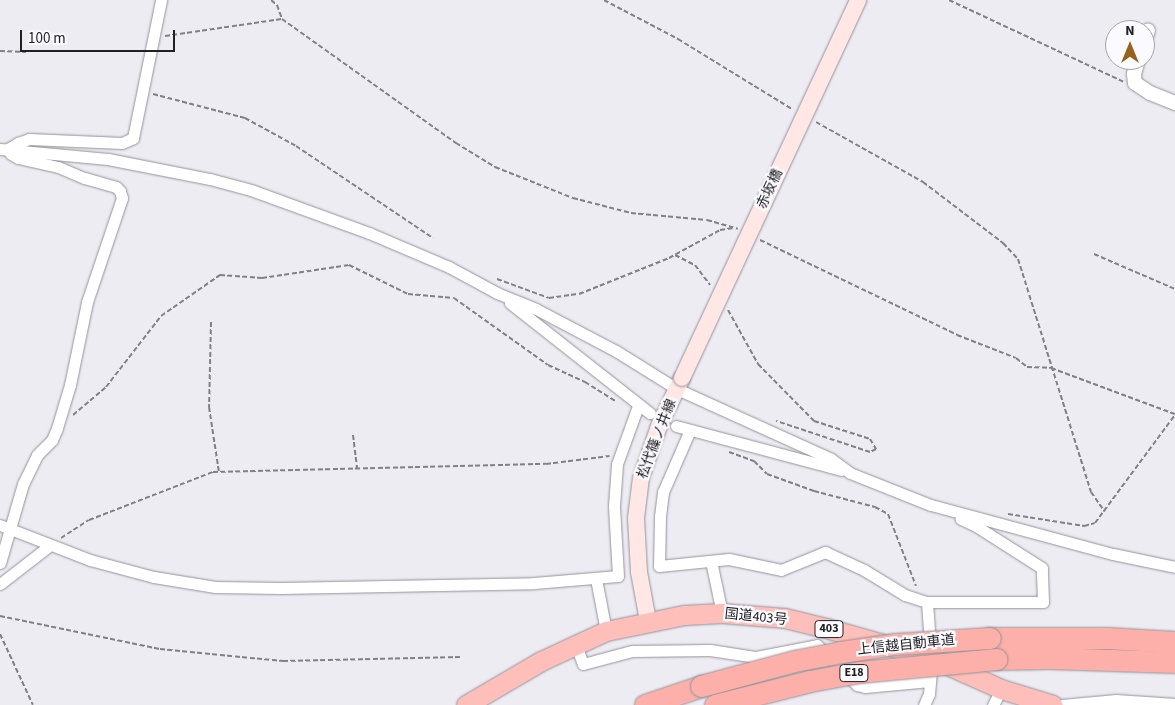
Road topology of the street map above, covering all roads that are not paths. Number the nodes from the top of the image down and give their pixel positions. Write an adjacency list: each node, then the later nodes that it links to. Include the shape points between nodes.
1 (161, 0): 5 (street, via 136,135 126,143 30,139)
2 (858, 0): 7 (main road, 赤坂橋, bridge)
3 (1135, 70): 4 (street, via 1135,83)
4 (1175, 104)
5 (4, 149): 6 (street, via 108,159 251,190 369,233 449,267); 14 (street, via 18,158 58,167 116,187 122,198 87,302 70,385 57,428 52,440 37,456)
6 (496, 293): 7 (street); 8 (street, via 550,333)
7 (679, 383): 12 (street, via 831,459); 23 (main road, 松代篠ノ井線, via 641,478 636,518 639,572)
8 (636, 410): 9 (street); 19 (street, via 617,464 614,506 618,576)
9 (650, 413)
10 (676, 426): 11 (street)
11 (690, 430): 12 (street); 16 (street, via 663,492 659,566)
12 (850, 473): 13 (street)
13 (932, 505): 18 (street, via 1113,554); 21 (street, via 976,526 1042,568 1042,602)
14 (4, 527): 15 (street); 17 (street)
15 (49, 546): 19 (street, via 154,577 215,587 534,583); 20 (street)
16 (711, 561): 21 (street, via 729,559 782,570 825,552 864,570 905,595); 22 (street)
17 (0, 563)
18 (1175, 567)
19 (596, 579): 24 (street)
20 (0, 584)
21 (924, 601): 27 (street)
22 (722, 613): 23 (highway, 国道403号 / 403); 27 (highway, 国道403号 / 403, via 785,618)
23 (648, 621): 24 (highway, 国道403号 / 403)
24 (606, 631): 26 (highway, 国道403号 / 403)
25 (1175, 642): 33 (highway, 上信越自動車道 / E18, bridge, via 1106,638 990,638 896,644 794,661)
26 (576, 645): 29 (street, via 583,664 632,651 710,650 756,656 817,645 857,685); 32 (highway, 国道403号 / 403, via 541,661)
27 (932, 658): 29 (street); 30 (highway, 国道403号 / 403)
28 (1175, 662): 34 (highway, 上信越自動車道 / E18, bridge, via 996,659 860,672)
29 (930, 680): 35 (street)
30 (997, 697): 36 (highway, 国道403号 / 403)
31 (1175, 704): 37 (street, via 1116,700)
32 (466, 705)
33 (645, 705)
34 (714, 705)
35 (924, 705)
36 (1053, 705)
37 (1062, 705)

